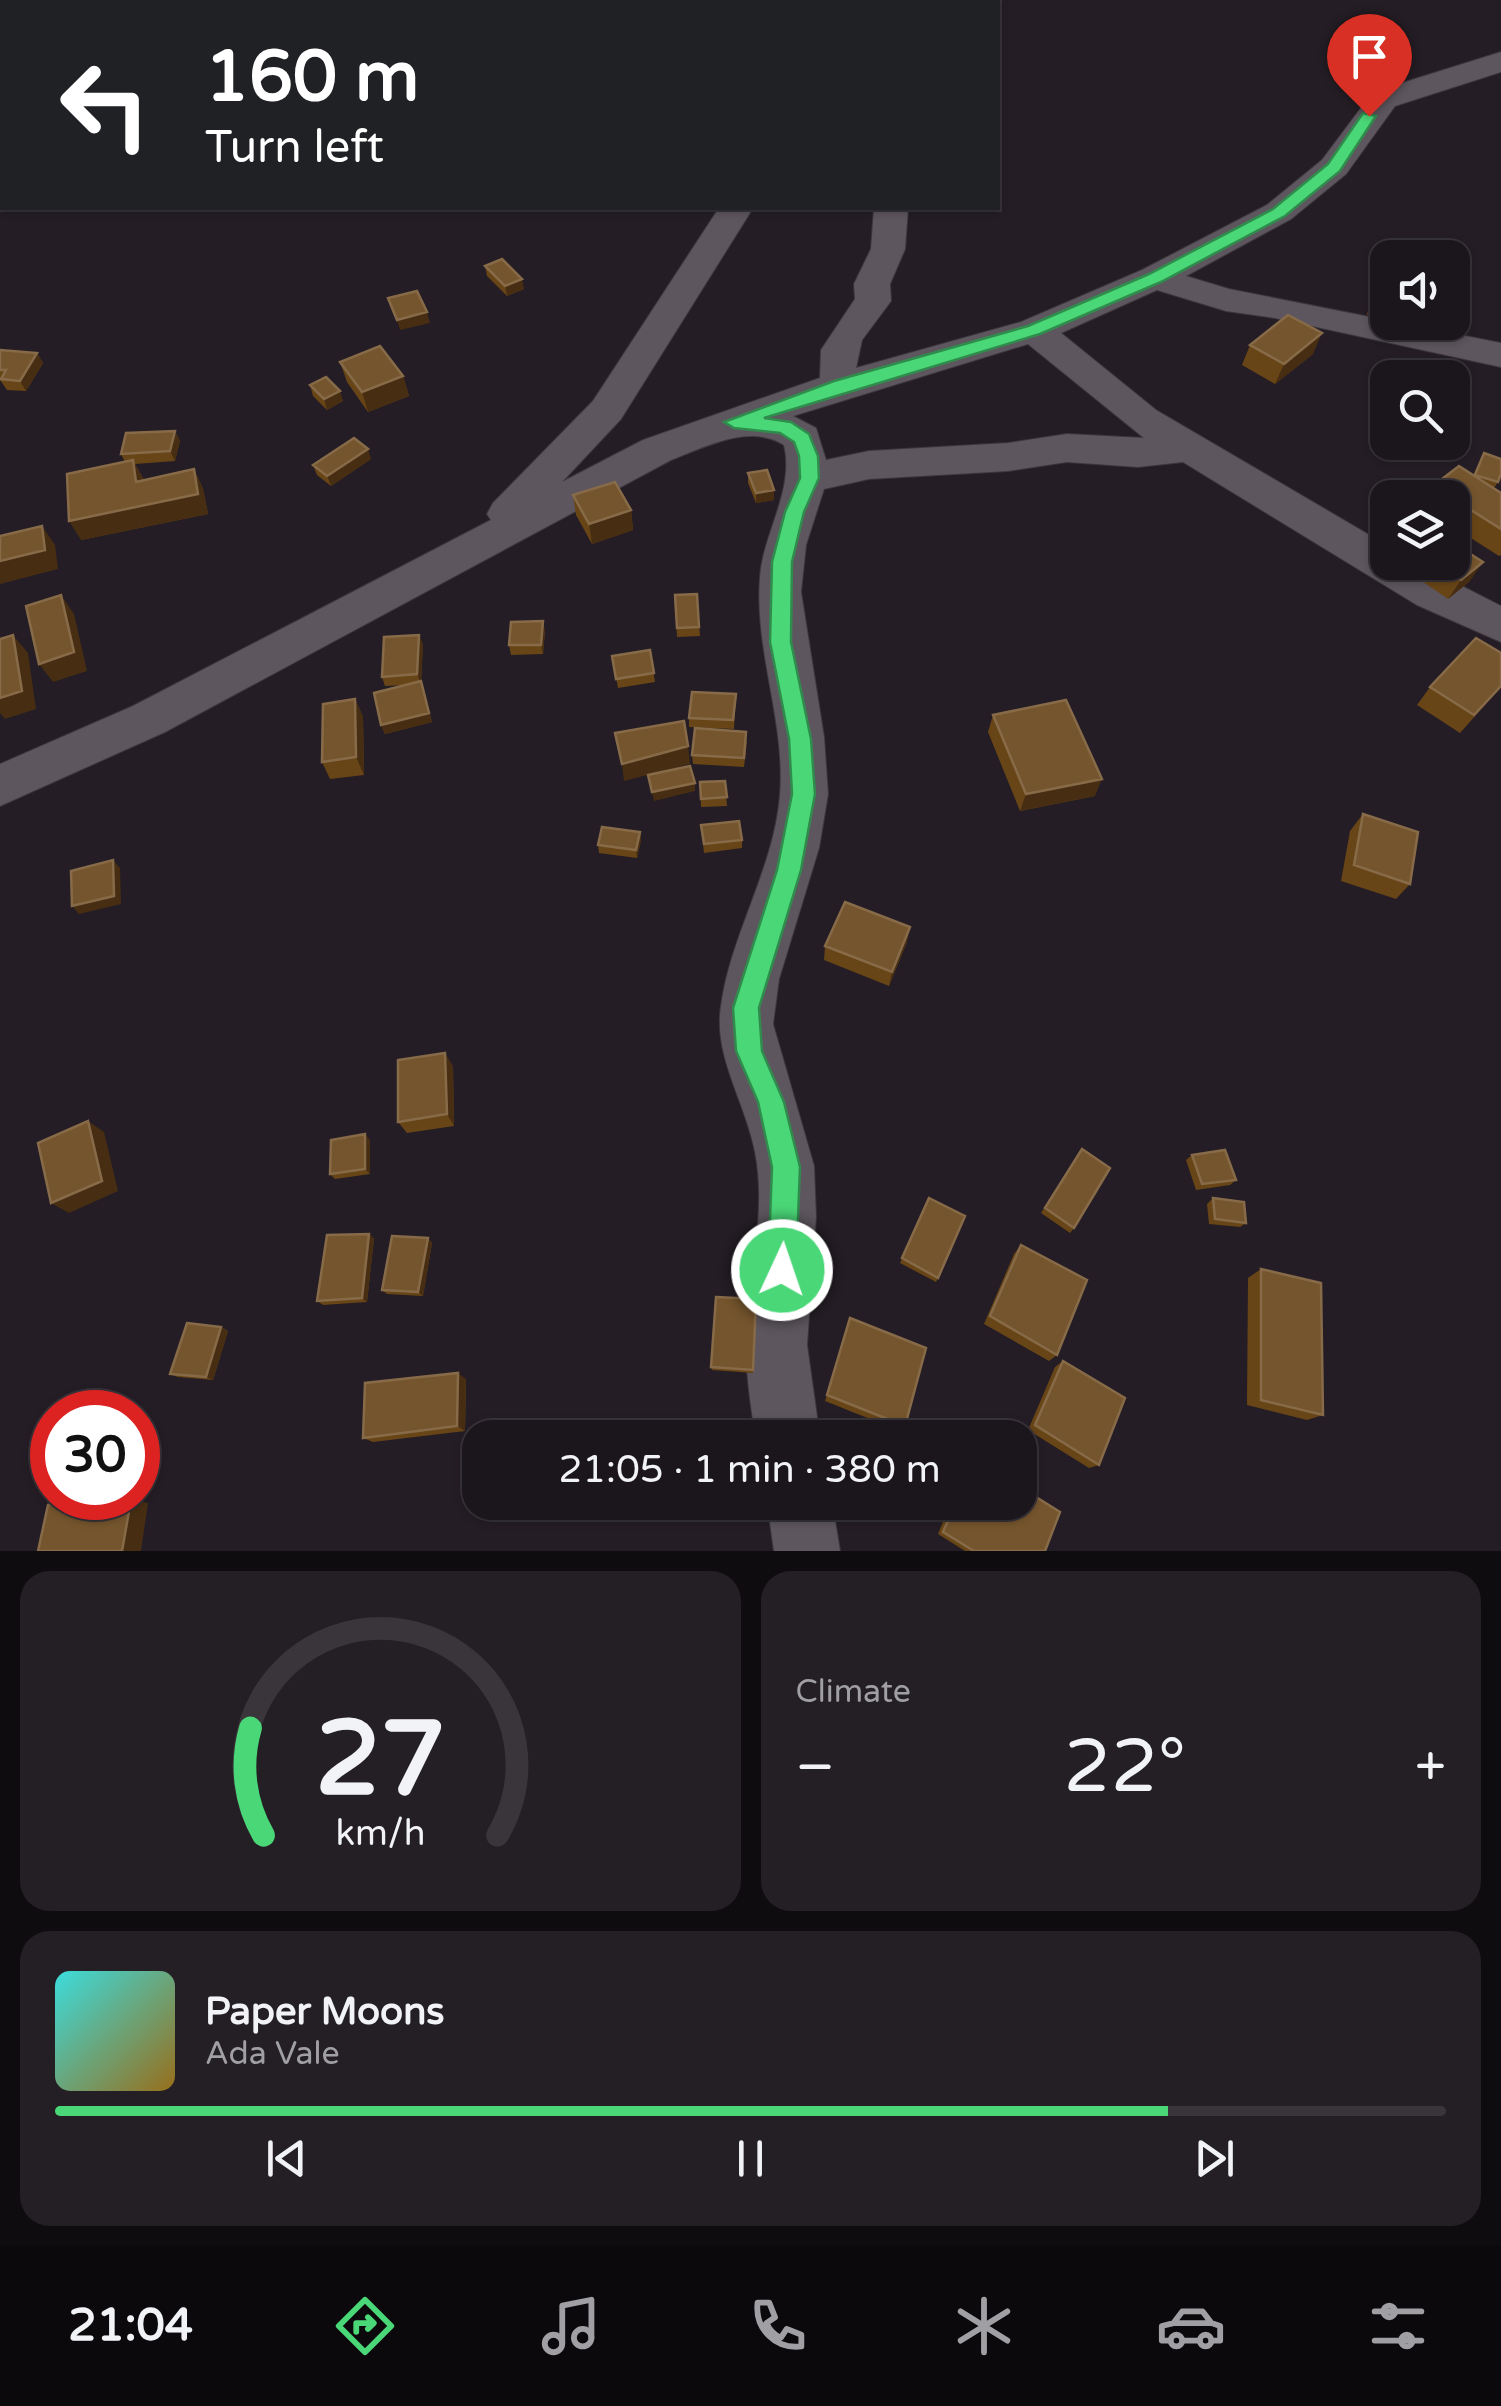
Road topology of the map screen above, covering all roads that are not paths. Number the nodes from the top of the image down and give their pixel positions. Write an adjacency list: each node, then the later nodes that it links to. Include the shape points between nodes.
1 (1501, 61): 4 (street, via 1384,99 1334,168 1279,212)
2 (735, 210): 11 (street, via 607,410)
3 (891, 210): 7 (street, via 873,302 838,346 834,366)
4 (1155, 278): 5 (street); 6 (street, via 1226,300)
5 (1034, 330): 7 (street); 9 (street, via 1108,394)
6 (1501, 355)
7 (841, 385): 8 (street)
8 (734, 422): 10 (street, via 784,426); 11 (street, via 657,450)
9 (1190, 447): 10 (street, via 1067,448 869,465); 12 (street, via 1432,593)
10 (806, 458): 14 (street, via 782,562 780,626 804,794 789,870 746,1008 749,1051 771,1102 786,1167 776,1369)
11 (486, 538): 13 (street, via 149,719)
12 (1501, 624)
13 (0, 786)
14 (785, 1420)
15 (802, 1520): 16 (street)
16 (807, 1551)

